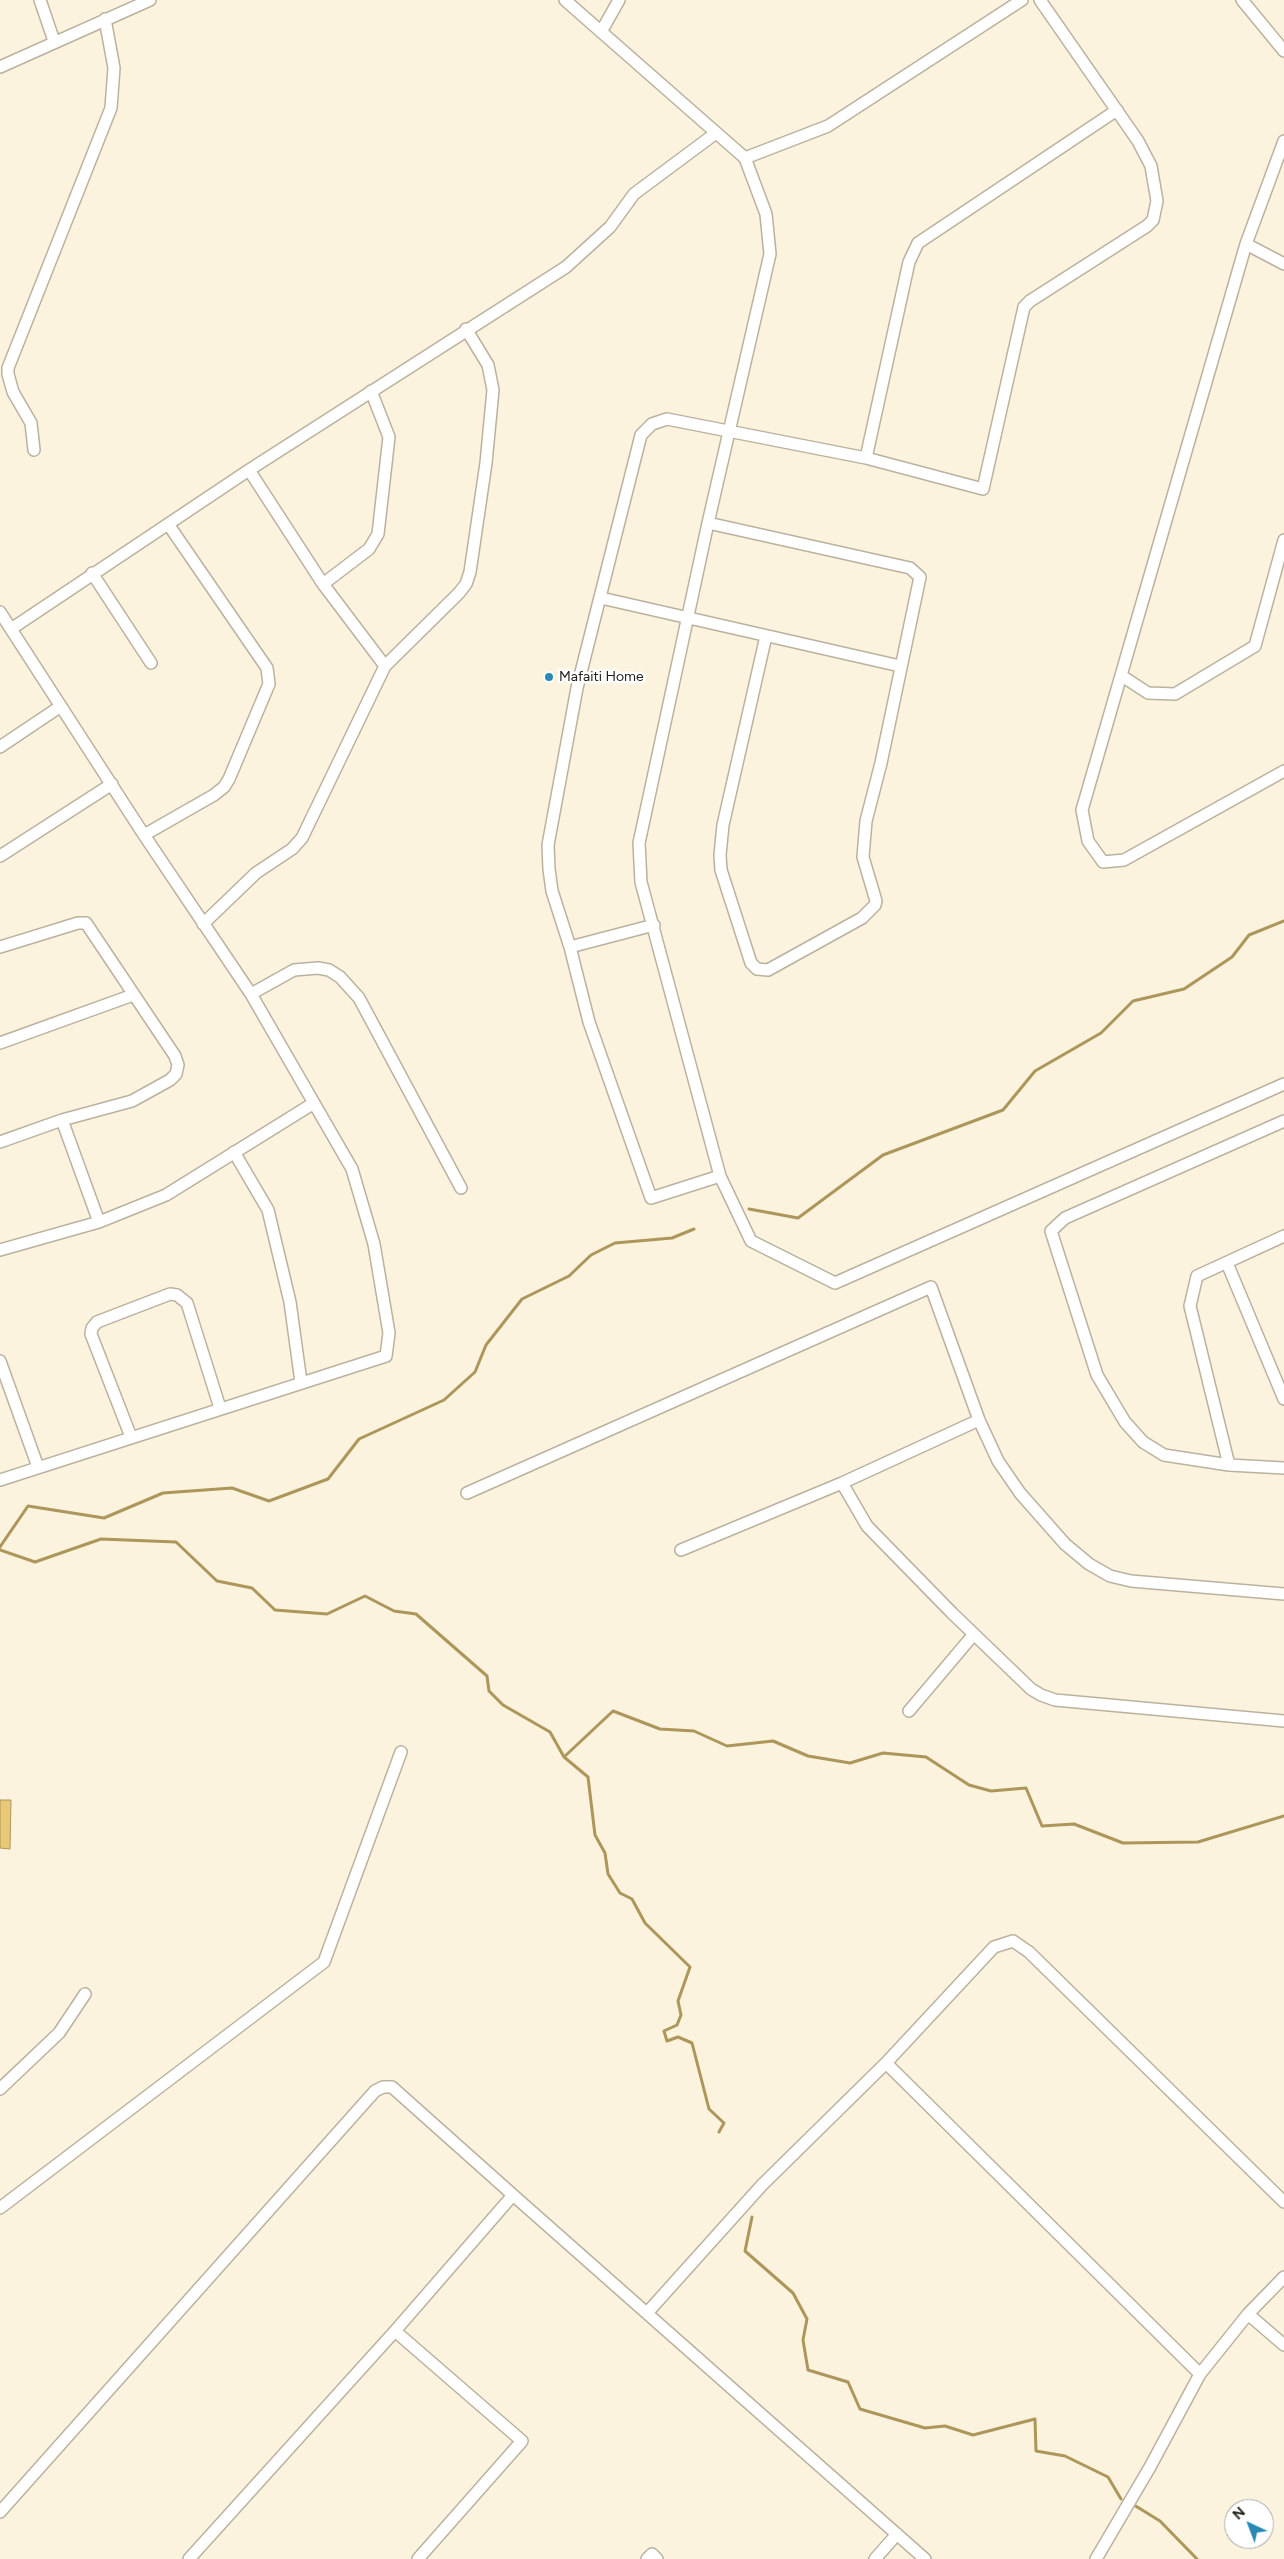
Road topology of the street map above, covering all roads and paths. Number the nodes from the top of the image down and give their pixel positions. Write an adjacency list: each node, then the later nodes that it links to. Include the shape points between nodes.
1 (40, 0): 10 (street)
2 (150, 0): 8 (street)
3 (565, 0): 9 (street)
4 (619, 0): 9 (street)
5 (1022, 0): 16 (street, via 828,126)
6 (1040, 0): 13 (street)
7 (1242, 0): 11 (street)
8 (105, 19): 10 (street); 22 (street, via 114,68 111,108 8,368 13,392 31,423)
9 (601, 32): 14 (street)
10 (54, 41): 12 (street)
11 (1284, 51)
12 (0, 67)
13 (1117, 110): 23 (street, via 918,243 909,262); 23 (street, via 1152,166 1157,201 1153,220 1024,307 983,488)
14 (716, 133): 16 (street); 19 (street, via 634,194 610,227 566,267)
15 (1284, 141): 17 (street)
16 (745, 158): 21 (street, via 766,214 770,254)
17 (1246, 244): 18 (street); 38 (street)
18 (1284, 264)
19 (466, 329): 20 (street); 36 (street, via 488,365 492,390 486,463 470,572 458,593)
20 (371, 391): 24 (street); 29 (street, via 389,437 390,449 378,534 369,549)
21 (731, 431): 23 (street); 25 (street); 30 (street, via 667,419 652,424 641,435)
22 (34, 450)
23 (866, 458)
24 (249, 470): 26 (street); 29 (street)
25 (708, 523): 32 (street); 37 (street, via 913,570 920,577)
26 (168, 524): 28 (street); 43 (street, via 267,668 270,684 224,787)
27 (1284, 540): 38 (street, via 1255,646 1175,694 1148,693)
28 (92, 573): 33 (street); 35 (street)
29 (324, 584): 36 (street)
30 (601, 598): 32 (street); 48 (street, via 577,688 548,845 552,891)
31 (0, 612): 33 (street)
32 (688, 617): 34 (street); 46 (street, via 639,843 641,882)
33 (10, 629): 39 (street)
34 (766, 636): 37 (street); 37 (street, via 723,825 720,855 721,870 751,963 757,969 771,969 873,909 876,901 864,857 866,821)
35 (151, 664)
36 (385, 666): 45 (street, via 302,838 256,874)
37 (900, 666)
38 (1122, 676): 41 (street, via 1082,810 1088,841 1103,862 1124,860)
39 (61, 706): 40 (street); 42 (street)
40 (0, 747)
41 (1284, 771)
42 (112, 784): 43 (street); 44 (street)
43 (144, 835): 45 (street)
44 (0, 856)
45 (203, 924): 49 (street)
46 (654, 926): 48 (street); 58 (street)
47 (0, 947): 50 (street, via 83,922 90,927)
48 (570, 947): 58 (street, via 589,1022 651,1198)
49 (251, 994): 53 (street); 59 (street, via 294,970 318,968 340,976 359,998)
50 (133, 995): 51 (street); 54 (street, via 175,1056 176,1074 132,1101)
51 (0, 1043)
52 (1284, 1084): 58 (street, via 835,1283 751,1241)
53 (314, 1102): 57 (street); 65 (street, via 360,1188 374,1244 389,1333 386,1356)
54 (62, 1120): 56 (street); 60 (street)
55 (1284, 1121): 70 (street, via 1066,1218 1051,1231 1097,1375 1125,1422 1143,1442 1164,1455)
56 (0, 1142)
57 (234, 1152): 60 (street, via 166,1195); 65 (street, via 268,1210 290,1302)
58 (720, 1176)
59 (461, 1188)
60 (99, 1222): 62 (street)
61 (1284, 1236): 63 (street)
62 (0, 1250)
63 (1227, 1263): 66 (street); 70 (street, via 1197,1276 1190,1306)
64 (0, 1361): 71 (street)
65 (301, 1382): 67 (street)
66 (1284, 1399)
67 (220, 1408): 69 (street); 69 (street, via 186,1303 177,1295 170,1294 97,1322 92,1328 91,1334)
68 (979, 1420): 74 (street); 75 (street, via 931,1287); 77 (street, via 998,1461 1020,1493 1065,1544 1110,1576 1131,1581)
69 (131, 1437): 71 (street)
70 (1229, 1465): 72 (street)
71 (38, 1467): 73 (street)
72 (1284, 1468)
73 (0, 1480)
74 (842, 1483): 76 (street); 78 (street, via 867,1526)
75 (467, 1493)
76 (681, 1550)
77 (1284, 1594)
78 (974, 1634): 79 (street); 80 (street, via 1031,1688 1055,1700)
79 (910, 1711)
80 (1284, 1722)
81 (401, 1752): 87 (street, via 324,1962)
82 (85, 1994): 84 (street, via 59,2034)
83 (886, 2062): 86 (street, via 994,1947 1013,1941 1029,1952); 89 (street, via 762,2185); 93 (street)
84 (0, 2089)
85 (513, 2195): 89 (street); 91 (street); 94 (street, via 392,2086 375,2091)
86 (1284, 2202)
87 (0, 2208)
88 (1284, 2277): 90 (street)
89 (648, 2313): 95 (street)
90 (1248, 2314): 92 (street); 93 (street)
91 (395, 2331): 96 (street); 97 (street, via 522,2441)
92 (1284, 2345)
93 (1200, 2374): 102 (street)
94 (0, 2512)
95 (897, 2534): 100 (street); 101 (street)
96 (188, 2559)
97 (418, 2559)
98 (647, 2559): 99 (street, via 652,2554)
99 (658, 2559)
100 (875, 2559)
101 (925, 2559)
102 (1096, 2559)

